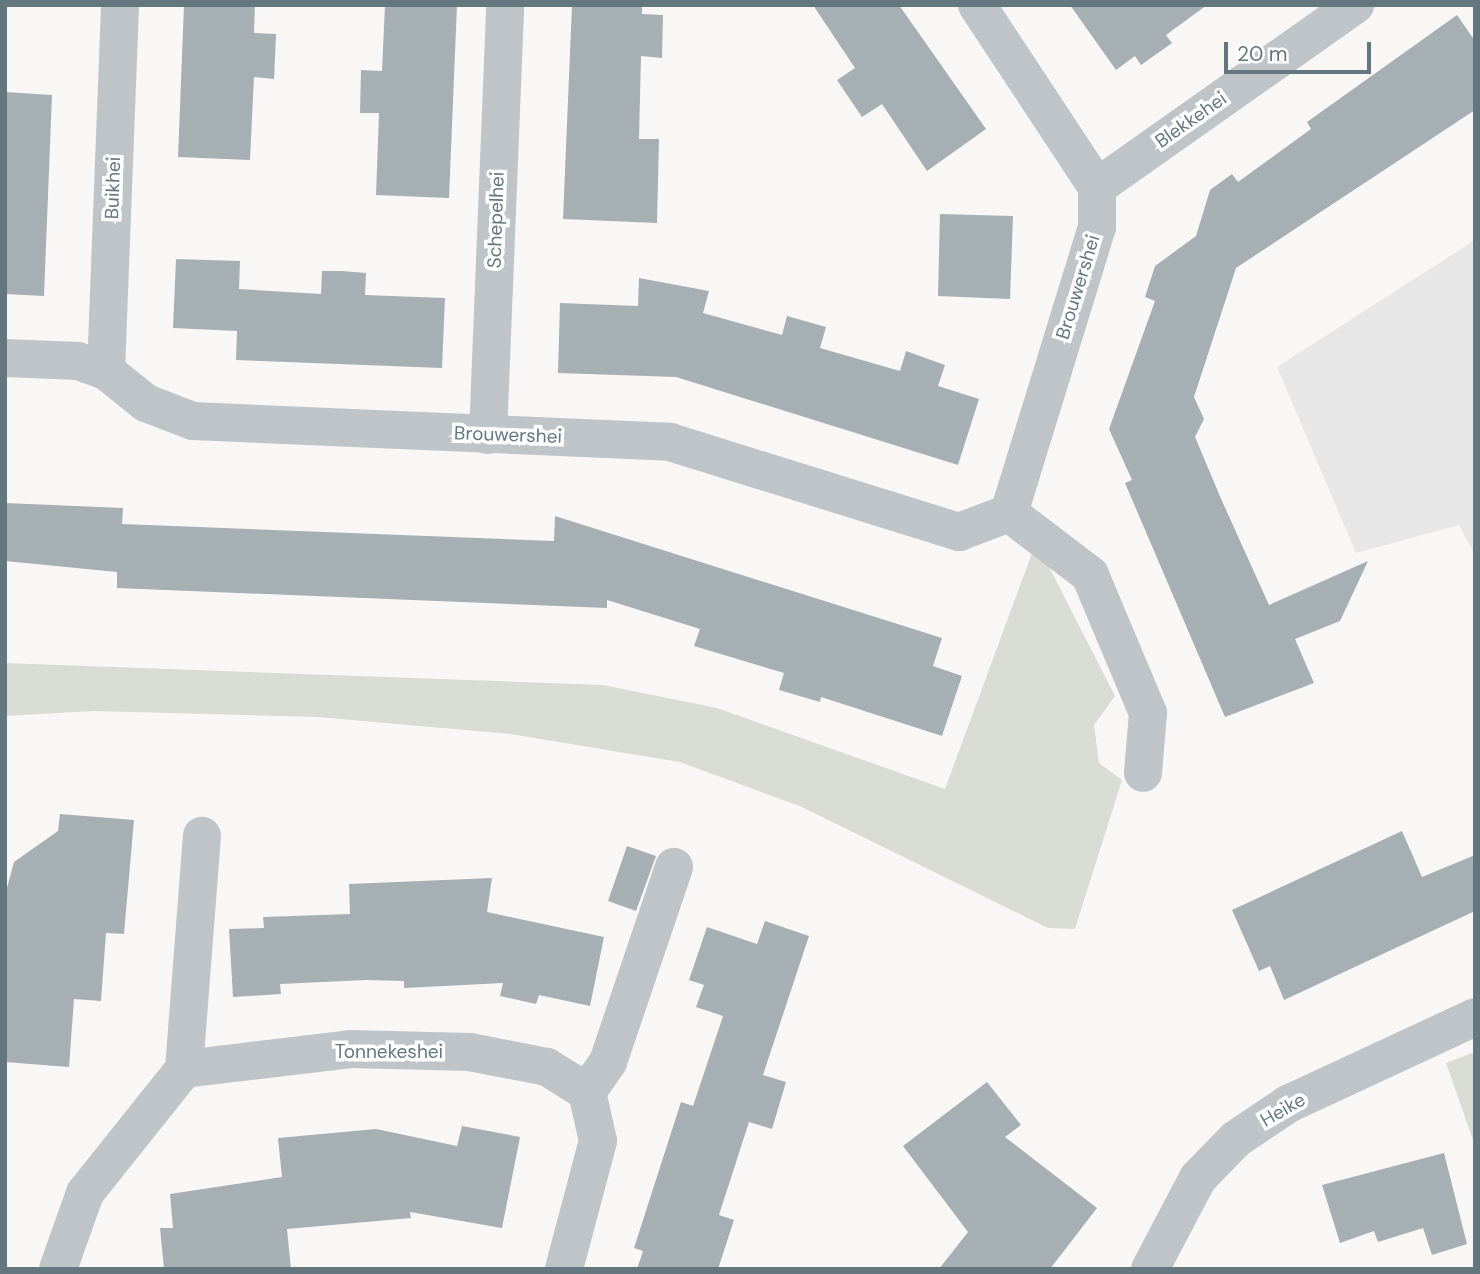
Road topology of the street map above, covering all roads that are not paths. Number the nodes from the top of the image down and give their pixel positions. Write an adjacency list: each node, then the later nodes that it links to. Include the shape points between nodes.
1 (120, 5): 7 (street, Buikhei)
2 (505, 5): 8 (street, Schepelhei)
3 (977, 5): 5 (street)
4 (1355, 5): 5 (street, Blekkehei)
5 (1097, 187): 9 (street, Brouwershei, via 1097,228)
6 (5, 358): 7 (street, Brouwershei, via 78,361)
7 (106, 371): 8 (street, Brouwershei, via 146,403 193,421)
8 (488, 435): 9 (street, Brouwershei, via 670,442 959,532)
9 (1009, 513): 10 (street, via 1090,575 1148,713)
10 (1143, 774)
11 (202, 836): 14 (street)
12 (674, 867): 15 (street, via 608,1062)
13 (1475, 1017): 18 (street, Heike, via 1288,1104 1236,1139 1198,1178)
14 (184, 1069): 15 (street, Tonnekeshei, via 351,1049 470,1052 547,1067); 16 (street, via 85,1193)
15 (587, 1092): 17 (street, via 598,1140)
16 (58, 1269)
17 (564, 1269)
18 (1150, 1269)

